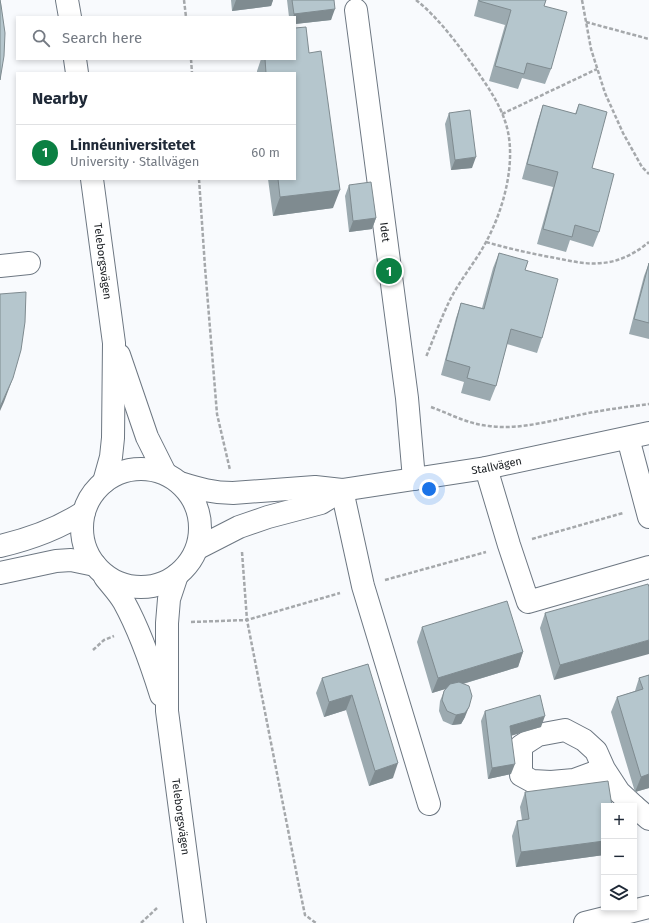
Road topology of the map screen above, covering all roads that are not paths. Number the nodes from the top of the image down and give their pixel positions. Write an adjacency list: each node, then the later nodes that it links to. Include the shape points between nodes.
1 (67, 0): 3 (main road)
2 (356, 10): 14 (main road, Idet, via 407,398)
3 (70, 16)
4 (75, 60): 5 (main road)
5 (77, 72)
6 (92, 180): 9 (main road, Teleborgsvägen)
7 (29, 263): 8 (main road)
8 (0, 266)
9 (114, 343): 13 (main road, Teleborgsvägen, via 147,437); 15 (main road, Teleborgsvägen, via 113,438)
10 (649, 433): 11 (main road, Stallvägen)
11 (628, 438): 12 (main road, Stallvägen); 17 (main road)
12 (486, 468): 14 (main road, Stallvägen); 21 (main road, via 528,602)
13 (172, 478): 15 (main road, via 147,469 128,470 119,472); 16 (main road, Stallvägen, via 209,492 233,493 315,487); 20 (main road, via 192,497 199,514 201,527)
14 (414, 479): 16 (main road, Stallvägen)
15 (104, 482): 18 (main road, via 91,495)
16 (342, 490): 20 (main road, Stallvägen, via 321,503 239,527); 28 (main road, via 363,586)
17 (648, 511)
18 (84, 512): 19 (main road, via 38,536); 22 (main road, via 83,542)
19 (0, 546)
20 (198, 548): 24 (main road, via 188,566)
21 (649, 567)
22 (98, 569): 23 (main road, via 70,560); 24 (main road, via 119,583 139,587 169,581); 25 (main road, Teleborgsvägen, via 123,600 149,657)
23 (0, 572)
24 (178, 575): 25 (main road, Teleborgsvägen, via 169,599 167,623)
25 (167, 711): 32 (main road, Teleborgsvägen)
26 (604, 769): 27 (main road, via 619,792)
27 (631, 803)
28 (429, 804)
29 (637, 809): 30 (main road)
30 (649, 819)
31 (649, 907): 33 (main road)
32 (195, 923)
33 (585, 923)

